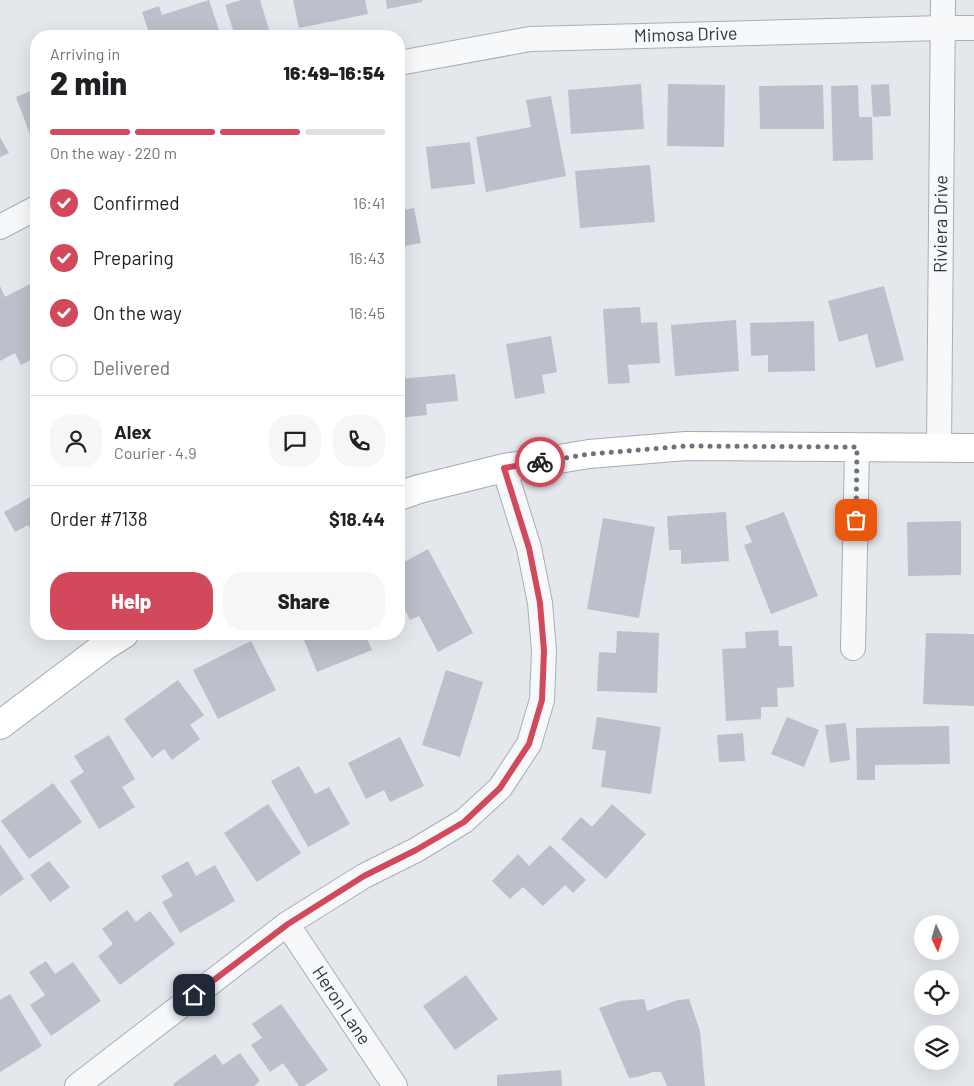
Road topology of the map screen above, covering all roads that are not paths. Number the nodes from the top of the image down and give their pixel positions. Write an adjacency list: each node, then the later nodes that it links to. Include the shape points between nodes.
1 (943, 0): 2 (street, Riviera Drive)
2 (943, 28): 3 (street, Mimosa Drive); 4 (street, Mimosa Drive, via 530,39); 8 (street, Riviera Drive)
3 (974, 28)
4 (405, 62)
5 (30, 211): 6 (street)
6 (0, 227)
7 (857, 447): 8 (main road); 10 (main road, via 686,446 589,454); 13 (street)
8 (939, 448): 9 (main road)
9 (974, 448)
10 (504, 468): 11 (main road); 15 (street, via 529,548 544,651 542,700 529,744 500,788 464,822 364,876)
11 (405, 494)
12 (114, 640): 14 (main road)
13 (853, 648)
14 (0, 725)
15 (288, 924): 16 (street); 17 (street, Heron Lane)
16 (77, 1086)
17 (395, 1086)

